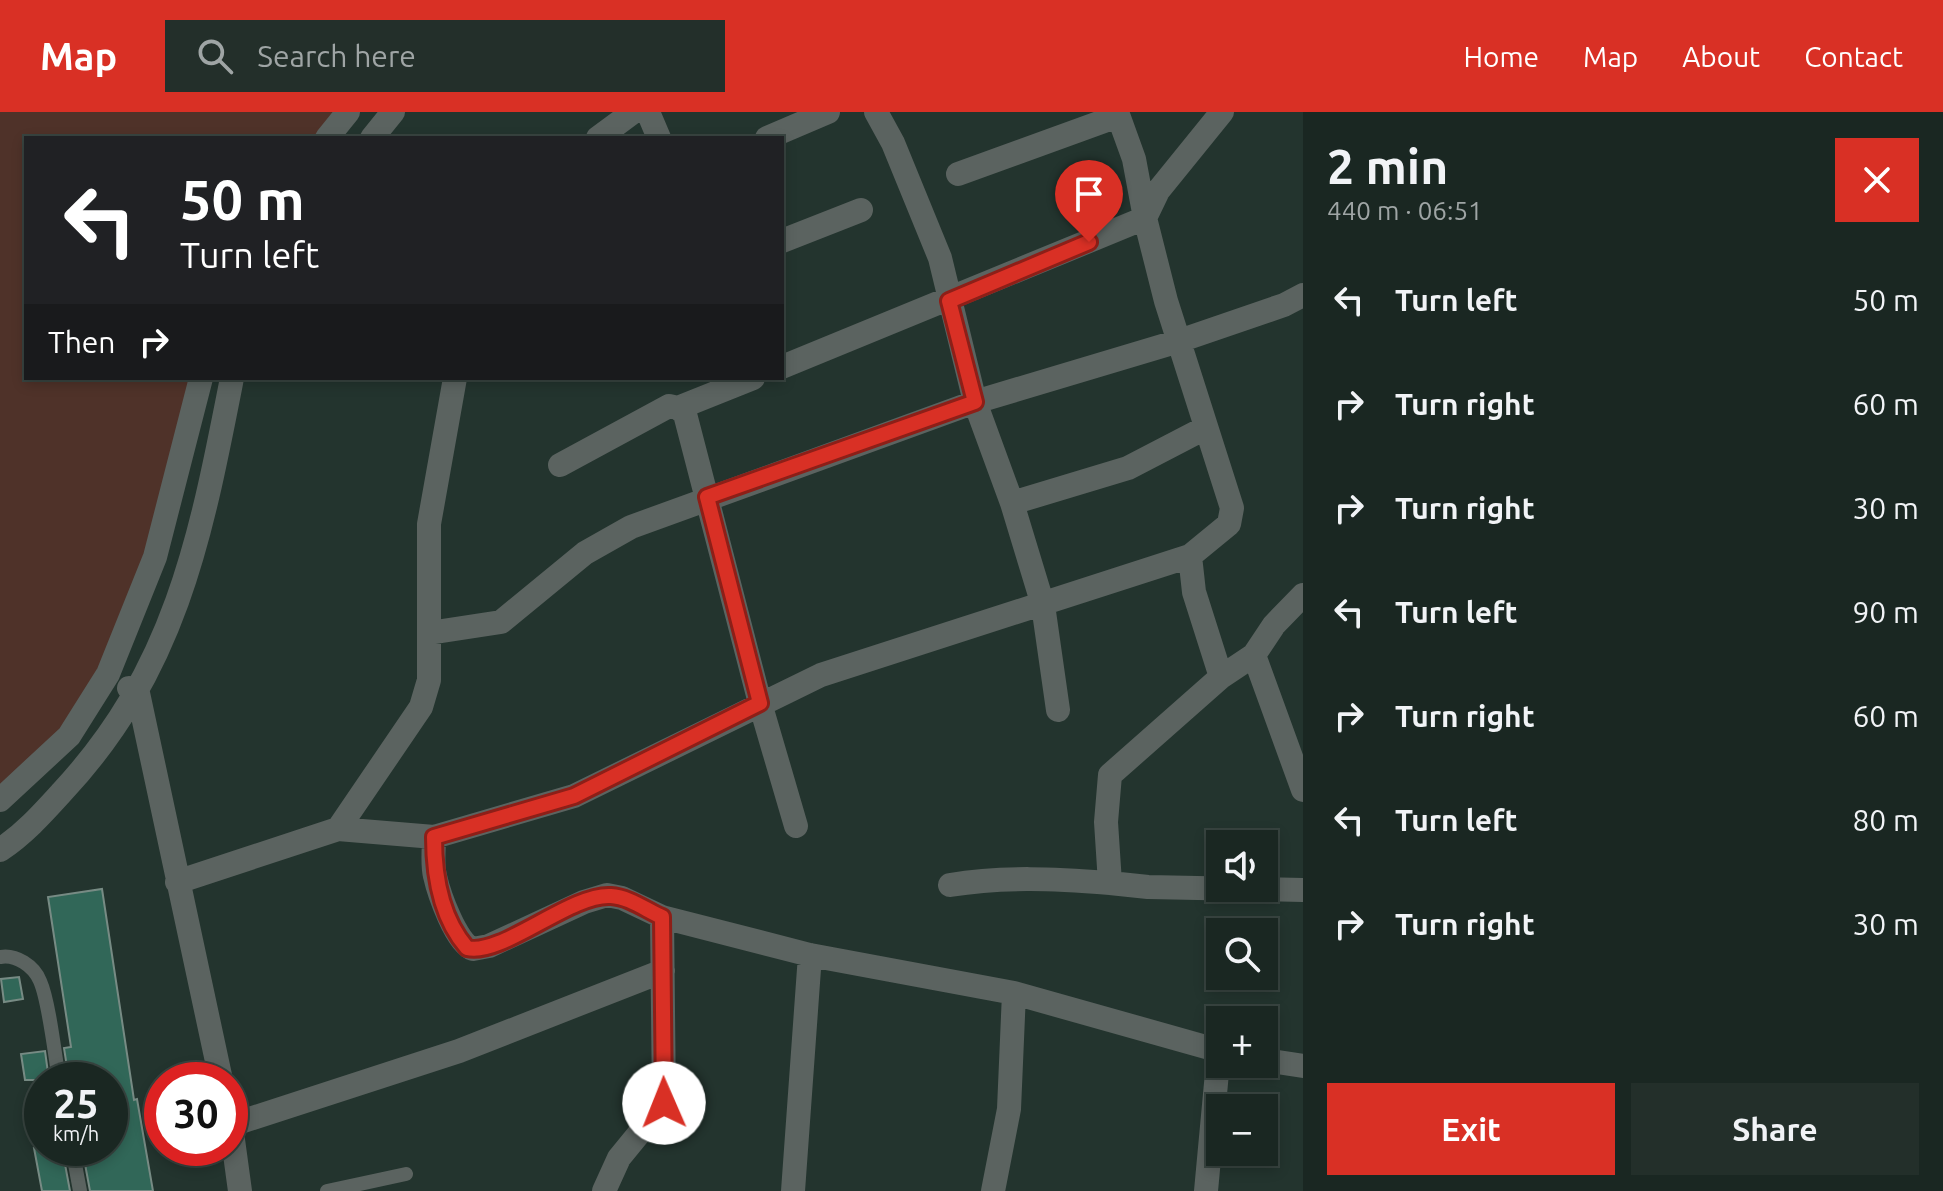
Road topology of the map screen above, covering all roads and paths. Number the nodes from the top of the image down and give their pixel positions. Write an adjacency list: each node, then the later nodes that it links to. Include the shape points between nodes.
1 (348, 112): 9 (street)
2 (393, 112): 10 (street)
3 (633, 112): 11 (street)
4 (648, 112): 12 (street)
5 (828, 112): 13 (street)
6 (876, 112): 19 (street, via 940,258)
7 (1222, 112): 16 (street, via 1158,191)
8 (1118, 114): 14 (street); 16 (street, via 1134,159)
9 (329, 136)
10 (374, 136)
11 (601, 136)
12 (658, 136)
13 (772, 136)
14 (958, 174)
15 (861, 210): 17 (street)
16 (1145, 218): 19 (street); 20 (street)
17 (784, 240)
18 (1303, 295): 20 (street)
19 (949, 301): 21 (street); 26 (street)
20 (1179, 341): 26 (street); 28 (street)
21 (784, 366)
22 (201, 380): 37 (street, via 155,557)
23 (232, 380): 39 (street, via 208,502 185,585)
24 (455, 380): 35 (street, via 429,524)
25 (748, 380): 27 (street)
26 (975, 402): 30 (street); 31 (street)
27 (678, 408): 29 (street, via 669,406); 30 (street, via 685,414)
28 (1205, 428): 31 (street, via 1128,468); 32 (street, via 1232,516)
29 (560, 465)
30 (707, 497): 35 (street, via 631,527 585,553 501,622); 40 (street)
31 (1012, 503): 34 (street)
32 (1190, 556): 34 (street); 38 (street, via 1194,592)
33 (1303, 595): 36 (street)
34 (1043, 605): 40 (street, via 821,675); 41 (street)
35 (429, 633): 45 (street, via 429,680 421,707)
36 (1254, 655): 38 (street); 42 (street)
37 (108, 674): 39 (street); 43 (street, via 69,736)
38 (1221, 677): 49 (street, via 1110,775)
39 (138, 693): 47 (street, via 87,766 22,836); 48 (street)
40 (760, 703): 44 (street); 46 (street, via 574,796)
41 (1058, 710)
42 (1303, 790)
43 (0, 800)
44 (796, 826)
45 (338, 829): 46 (street); 48 (street)
46 (434, 837): 52 (street, via 434,873 467,948 489,946 607,895)
47 (0, 850)
48 (177, 882): 59 (street)
49 (1110, 883): 50 (street, via 1006,878); 51 (street)
50 (950, 885)
51 (1303, 890)
52 (662, 917): 53 (street); 55 (street)
53 (810, 955): 56 (street); 71 (street)
54 (0, 957): 58 (lane, via 23,961 40,980)
55 (663, 971): 63 (street, via 459,1051); 70 (street, via 664,1103 619,1158)
56 (1014, 993): 57 (street); 72 (street, via 1009,1109)
57 (1206, 1047)
58 (56, 1062)
59 (217, 1062)
60 (1278, 1062): 61 (street)
61 (1303, 1066)
62 (1216, 1078): 73 (street)
63 (248, 1116)
64 (75, 1166): 67 (lane)
65 (236, 1166): 68 (street)
66 (406, 1174): 69 (lane)
67 (80, 1191)
68 (240, 1191)
69 (327, 1191)
70 (604, 1191)
71 (793, 1191)
72 (993, 1191)
73 (1206, 1191)

